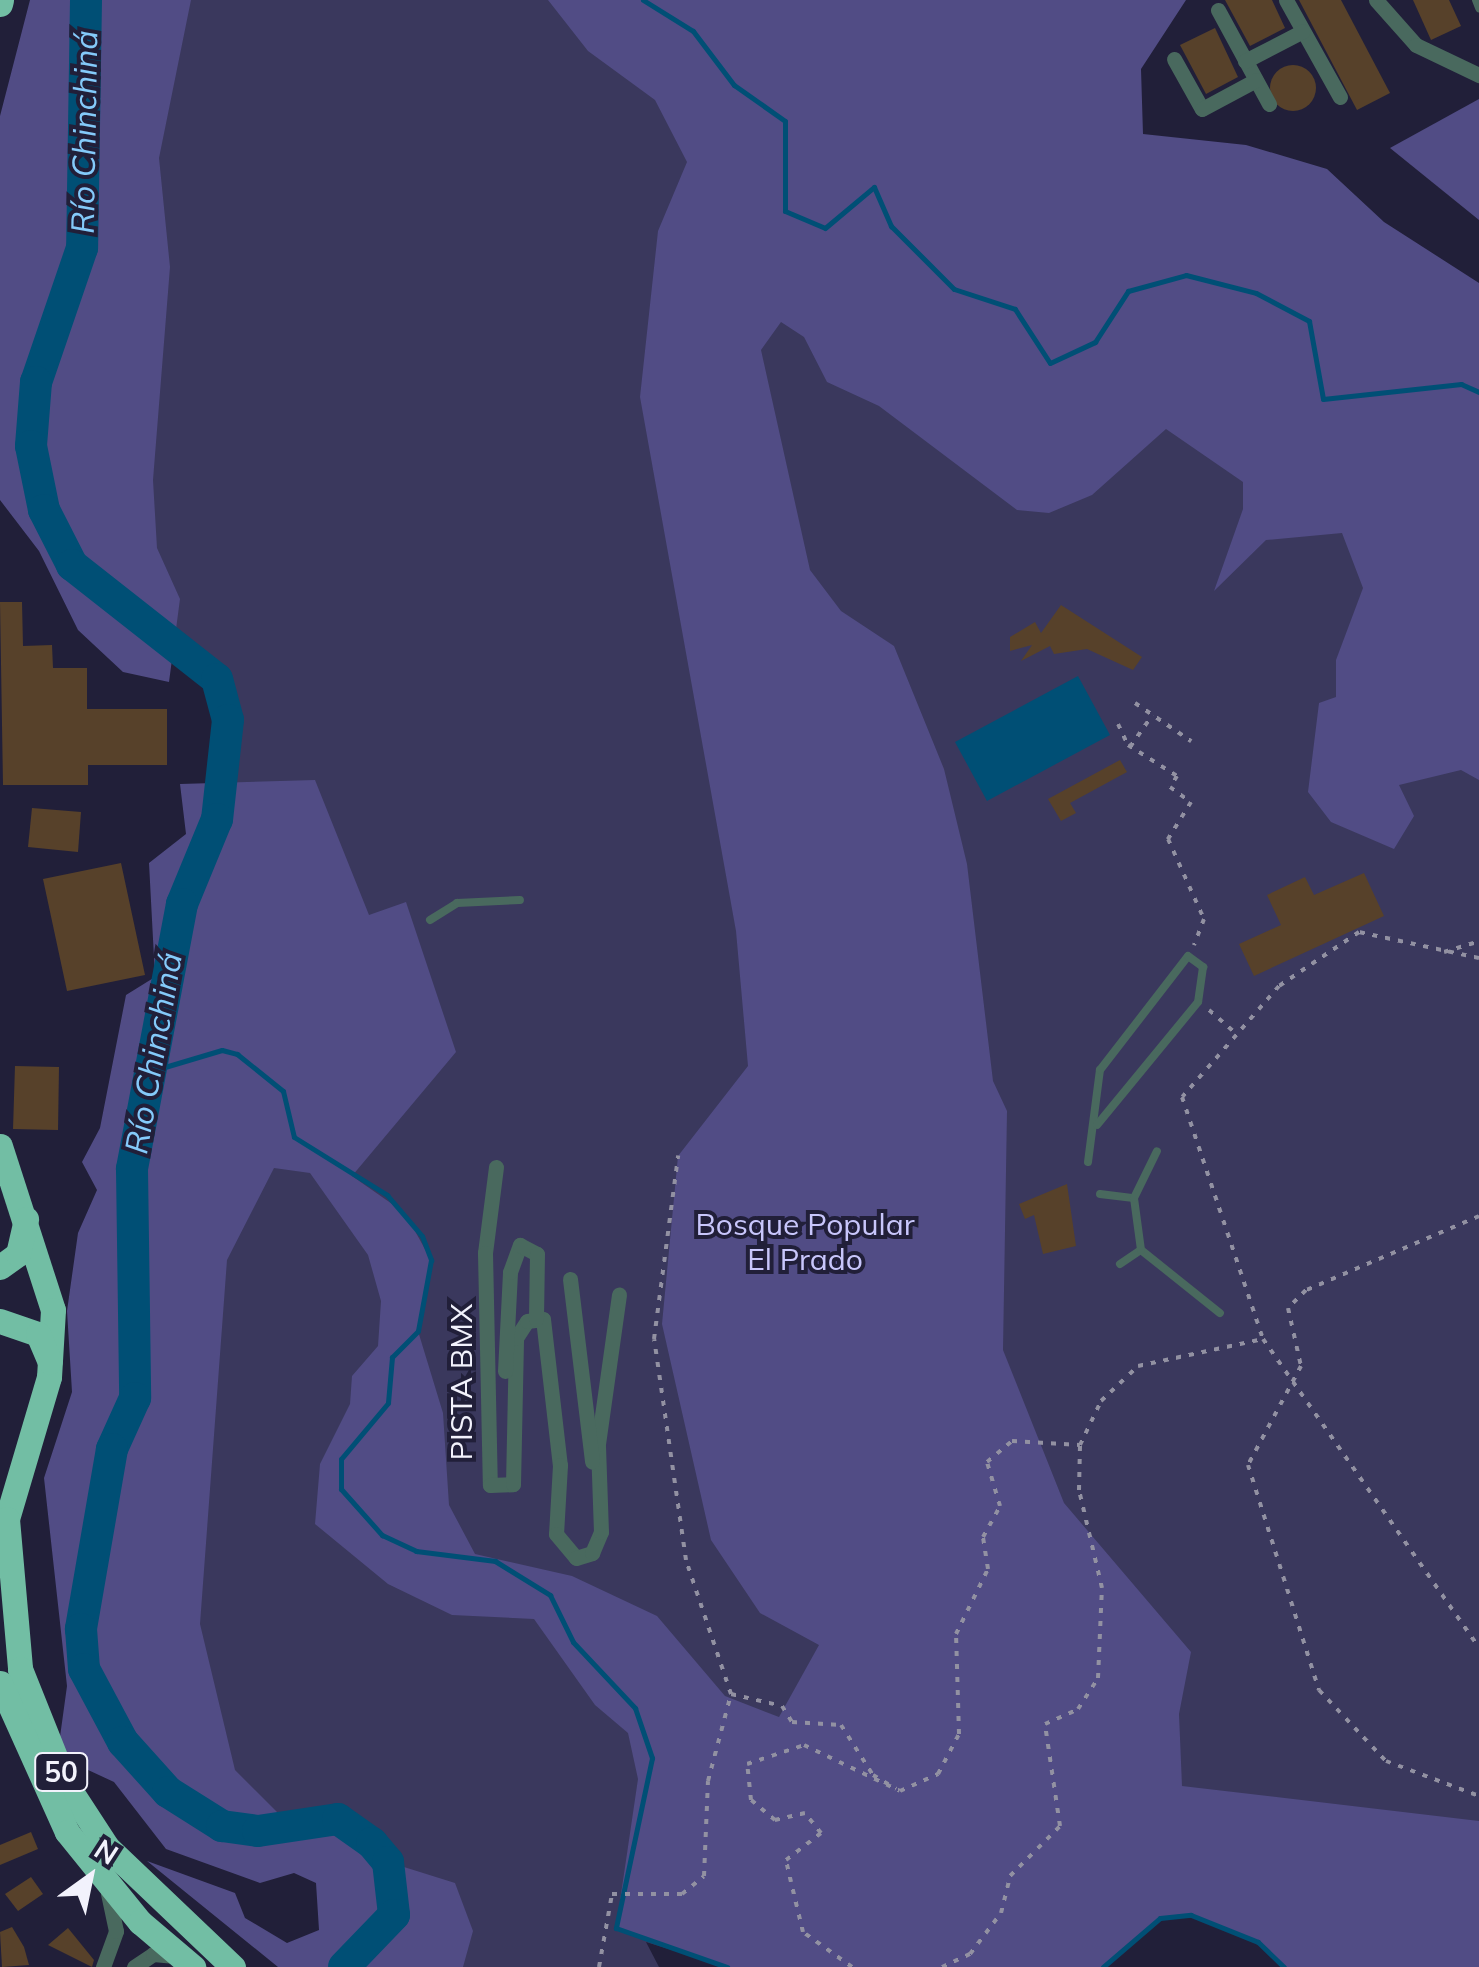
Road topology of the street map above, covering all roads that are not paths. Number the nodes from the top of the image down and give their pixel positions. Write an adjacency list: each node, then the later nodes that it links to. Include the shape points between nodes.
1 (1286, 0): 6 (street)
2 (1376, 0): 9 (street, via 1416,45)
3 (1476, 0): 4 (lane)
4 (1479, 8)
5 (1218, 10): 8 (street)
6 (1303, 31): 8 (street); 11 (street)
7 (1174, 59): 10 (street, via 1202,108)
8 (1245, 61): 10 (street)
9 (1479, 76)
10 (1256, 80): 12 (street)
11 (1340, 97)
12 (1269, 104)
13 (520, 900): 14 (lane, via 457,903)
14 (430, 920)
15 (1097, 1125): 15 (lane, via 1198,1002 1203,967 1188,956 1100,1070); 18 (lane)
16 (0, 1146): 22 (highway, 50)
17 (1157, 1152): 21 (lane)
18 (1088, 1162)
19 (496, 1167): 32 (street, PISTA BMX, via 485,1253 488,1472 490,1484 510,1491)
20 (1100, 1194): 21 (lane)
21 (1134, 1198): 23 (lane)
22 (26, 1213): 25 (highway, via 28,1235); 31 (highway, 50, via 51,1293)
23 (1141, 1250): 24 (lane); 28 (lane)
24 (1120, 1264)
25 (0, 1267)
26 (570, 1279): 33 (street, PISTA BMX)
27 (619, 1294): 33 (street, PISTA BMX, via 607,1326)
28 (1220, 1313)
29 (536, 1319): 32 (street, PISTA BMX, via 516,1338); 32 (street, PISTA BMX, via 537,1254 520,1245 506,1308); 33 (street, PISTA BMX, via 550,1336 556,1534 576,1558 592,1553 601,1532)
30 (0, 1321): 31 (highway, via 38,1334)
31 (50, 1377): 40 (highway, 50, via 7,1519 10,1619 30,1701 66,1784 107,1846)
32 (509, 1400)
33 (598, 1477)
34 (0, 1683): 35 (highway, 50, via 37,1780)
35 (103, 1880): 36 (street, via 116,1912); 37 (highway, 50)
36 (106, 1961): 38 (street)
37 (187, 1963): 39 (street, via 166,1952)
38 (126, 1967)
39 (134, 1967)
40 (232, 1967)

